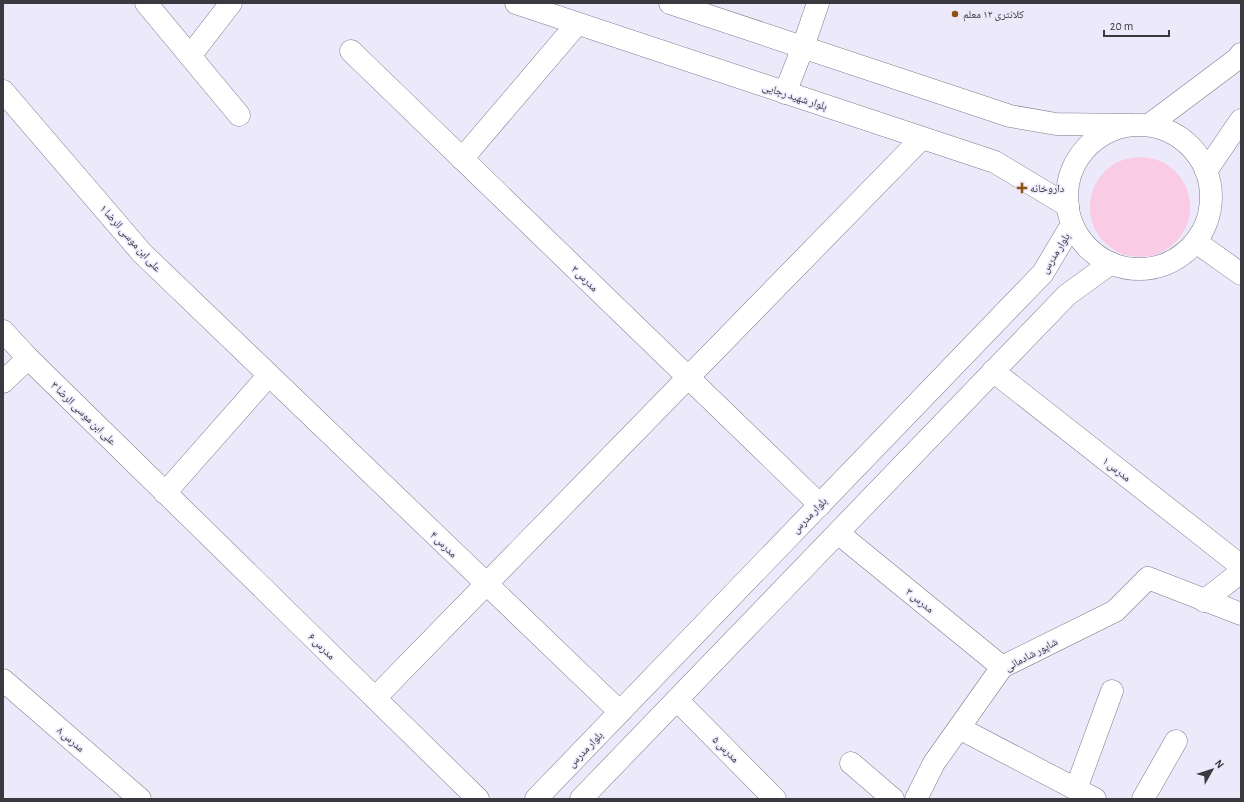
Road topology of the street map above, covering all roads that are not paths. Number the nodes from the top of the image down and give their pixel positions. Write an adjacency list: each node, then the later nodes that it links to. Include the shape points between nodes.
1 (146, 3): 10 (street)
2 (231, 3): 10 (street)
3 (516, 3): 6 (street, بلوار شهید رجایی)
4 (670, 3): 7 (street)
5 (818, 3): 7 (street)
6 (577, 24): 12 (street, بلوار شهید رجایی); 17 (street)
7 (802, 47): 12 (street); 15 (street, via 1010,116 1056,124)
8 (351, 51): 17 (street, مدرس ۲)
9 (1241, 54): 15 (street)
10 (190, 56): 13 (street)
11 (3, 91): 26 (street, علی ابن موسی الرضا ۱, via 142,253)
12 (785, 93): 16 (street, بلوار شهید رجایی)
13 (240, 115)
14 (1241, 120): 18 (street)
15 (1140, 125): 18 (street, via 1168,131 1184,140 1197,154); 19 (street, via 1112,130 1096,139 1082,152 1073,168 1068,186)
16 (922, 138): 19 (street, بلوار شهید رجایی, via 995,162); 27 (street)
17 (462, 159): 27 (street, مدرس ۲)
18 (1206, 170): 20 (street, via 1211,189 1211,208 1206,226)
19 (1070, 215): 21 (street, via 1081,240 1094,254); 30 (street, بلوار مدرس, via 1043,273)
20 (1196, 242): 21 (street, via 1183,255 1166,264 1148,269 1129,268); 22 (street)
21 (1111, 263): 25 (street, via 1067,295)
22 (1241, 274)
23 (3, 331): 24 (street, علی ابن موسی الرضا ۳)
24 (28, 358): 28 (street); 29 (street, علی ابن موسی الرضا ۳)
25 (993, 371): 31 (street); 32 (street, مدرس ۱)
26 (269, 375): 29 (street); 34 (street, مدرس ۴)
27 (688, 378): 30 (street, مدرس ۲); 34 (street)
28 (3, 382)
29 (165, 493): 40 (street, مدرس ۶)
30 (820, 505): 42 (street, بلوار مدرس)
31 (838, 533): 37 (street, مدرس ۳); 41 (street)
32 (1241, 566)
33 (1241, 572): 35 (street)
34 (486, 584): 40 (street); 42 (street, مدرس ۴)
35 (1204, 601): 36 (street); 37 (street, شاپور شادمانی, via 1148,578 1115,611)
36 (1241, 614)
37 (1002, 668): 43 (street, شاپور شادمانی)
38 (3, 680): 47 (street, مدرس ۸)
39 (1112, 691): 46 (street)
40 (375, 698): 48 (street, مدرس ۶)
41 (677, 700): 50 (street); 51 (street, مدرس ۵)
42 (620, 712): 49 (street, بلوار مدرس)
43 (959, 728): 46 (street); 53 (street, شاپور شادمانی, via 934,763)
44 (1176, 741): 55 (street)
45 (850, 763): 52 (street)
46 (1076, 789): 54 (street)
47 (140, 799)
48 (478, 799)
49 (536, 799)
50 (581, 799)
51 (775, 799)
52 (893, 799)
53 (916, 799)
54 (1096, 799)
55 (1143, 799)

